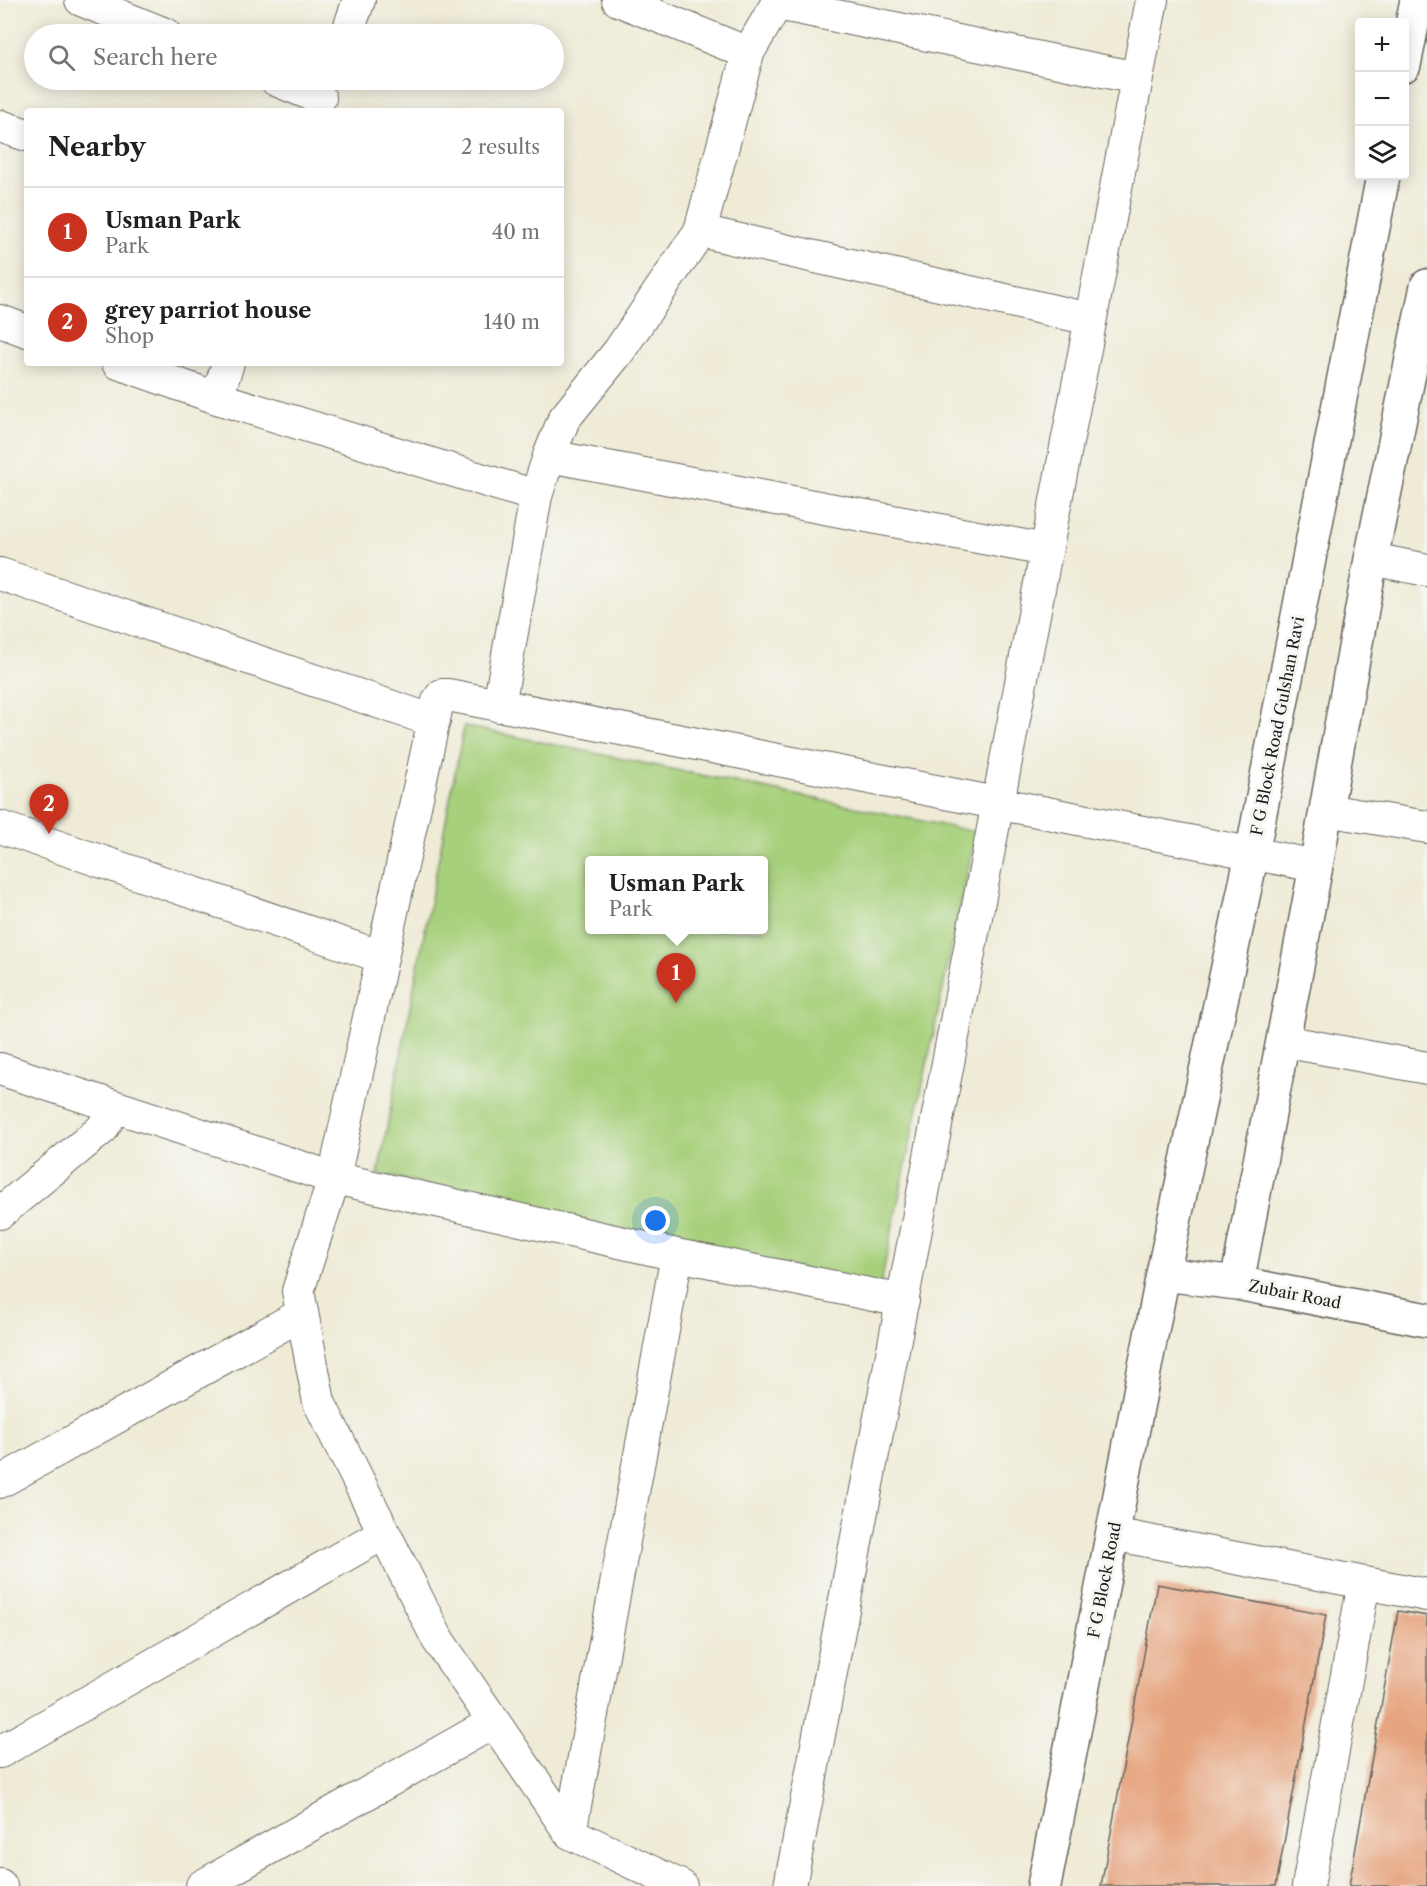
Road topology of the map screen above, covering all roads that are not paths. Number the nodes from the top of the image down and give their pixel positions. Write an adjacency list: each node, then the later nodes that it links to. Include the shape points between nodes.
1 (81, 0): 7 (street)
2 (359, 0): 8 (street)
3 (618, 0): 10 (street)
4 (1152, 0): 11 (street)
5 (1417, 0): 9 (street)
6 (779, 2): 10 (street); 11 (street)
7 (140, 24)
8 (351, 24)
9 (1409, 40)
10 (748, 53): 17 (street)
11 (1137, 78): 19 (street)
12 (304, 90): 13 (street)
13 (321, 96)
14 (0, 126): 15 (street)
15 (24, 134)
16 (1382, 180): 37 (street, F G Block Road Gulshan Ravi)
17 (700, 231): 19 (street); 25 (street, via 619,351 564,418)
18 (1425, 304): 28 (street)
19 (1090, 319): 27 (street)
20 (0, 321): 21 (street)
21 (24, 330)
22 (126, 366): 24 (street)
23 (227, 366): 24 (street)
24 (217, 398): 26 (street)
25 (549, 456): 26 (street); 27 (street)
26 (536, 496): 31 (street)
27 (1046, 550): 33 (street)
28 (1371, 559): 29 (street); 34 (street)
29 (1427, 570)
30 (0, 574): 32 (street)
31 (499, 706): 32 (street, via 442,695); 33 (street)
32 (434, 721): 39 (street)
33 (997, 802): 37 (street); 49 (street)
34 (1326, 810): 35 (street); 38 (street)
35 (1427, 826)
36 (0, 827): 39 (street)
37 (1252, 854): 38 (street); 47 (street, F G Block Road Gulshan Ravi)
38 (1316, 866): 40 (street)
39 (382, 957): 44 (street)
40 (1283, 1041): 41 (street); 48 (street)
41 (1427, 1068)
42 (0, 1070): 43 (street)
43 (115, 1107): 44 (street); 45 (street, via 102,1129)
44 (334, 1178): 46 (street); 50 (street, via 298,1291)
45 (0, 1213)
46 (677, 1255): 49 (street); 59 (street)
47 (1163, 1274): 48 (street, Zubair Road); 54 (street, F G Block Road)
48 (1237, 1283): 51 (street, Zubair Road)
49 (903, 1300): 62 (street)
50 (302, 1314): 52 (street); 53 (street, via 319,1401)
51 (1427, 1320)
52 (0, 1482)
53 (384, 1533): 57 (street, via 438,1640); 58 (street)
54 (1112, 1534): 55 (street); 63 (street, F G Block Road)
55 (1364, 1583): 56 (street); 64 (street)
56 (1427, 1595)
57 (494, 1722): 59 (street); 60 (street)
58 (0, 1752)
59 (570, 1833): 61 (street)
60 (202, 1886)
61 (681, 1886)
62 (790, 1886)
63 (1044, 1886)
64 (1308, 1886)

